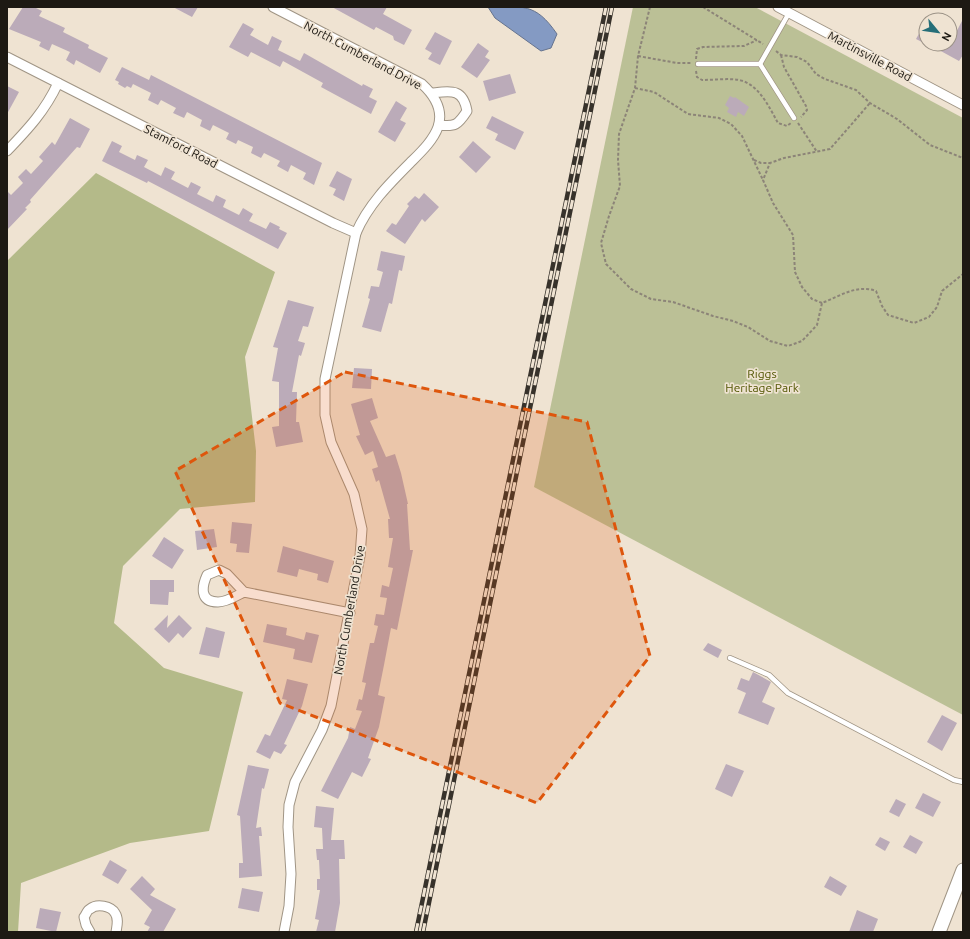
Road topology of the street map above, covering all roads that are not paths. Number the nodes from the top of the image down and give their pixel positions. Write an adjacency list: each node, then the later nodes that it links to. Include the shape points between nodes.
1 (273, 7): 8 (street, North Cumberland Drive, via 422,84)
2 (778, 7): 3 (street, Martinsville Road)
3 (789, 13): 5 (lane); 9 (street, Martinsville Road)
4 (7, 57): 7 (street, Stamford Road)
5 (760, 64): 6 (lane); 10 (lane)
6 (697, 66)
7 (58, 83): 12 (street, via 38,118); 13 (street, Stamford Road)
8 (432, 93): 11 (street, North Cumberland Drive, via 440,111); 11 (street, North Cumberland Drive, via 450,91 460,94 465,101 467,111 460,121 452,126)
9 (963, 105)
10 (795, 119)
11 (439, 125): 13 (street, North Cumberland Drive, via 422,150 369,208)
12 (7, 151)
13 (356, 233): 15 (street, North Cumberland Drive, via 324,379 325,415 331,442 354,494 362,529)
14 (244, 592): 15 (street)
15 (350, 613): 21 (street, North Cumberland Drive, via 331,706 322,730 295,782 289,805 292,874 290,906)
16 (730, 658): 17 (lane, via 769,675 788,693 954,780)
17 (963, 782)
18 (963, 870): 22 (main road)
19 (90, 932): 20 (street, via 84,917 89,909 96,906 106,906 115,912)
20 (116, 932)
21 (284, 932)
22 (939, 932)

